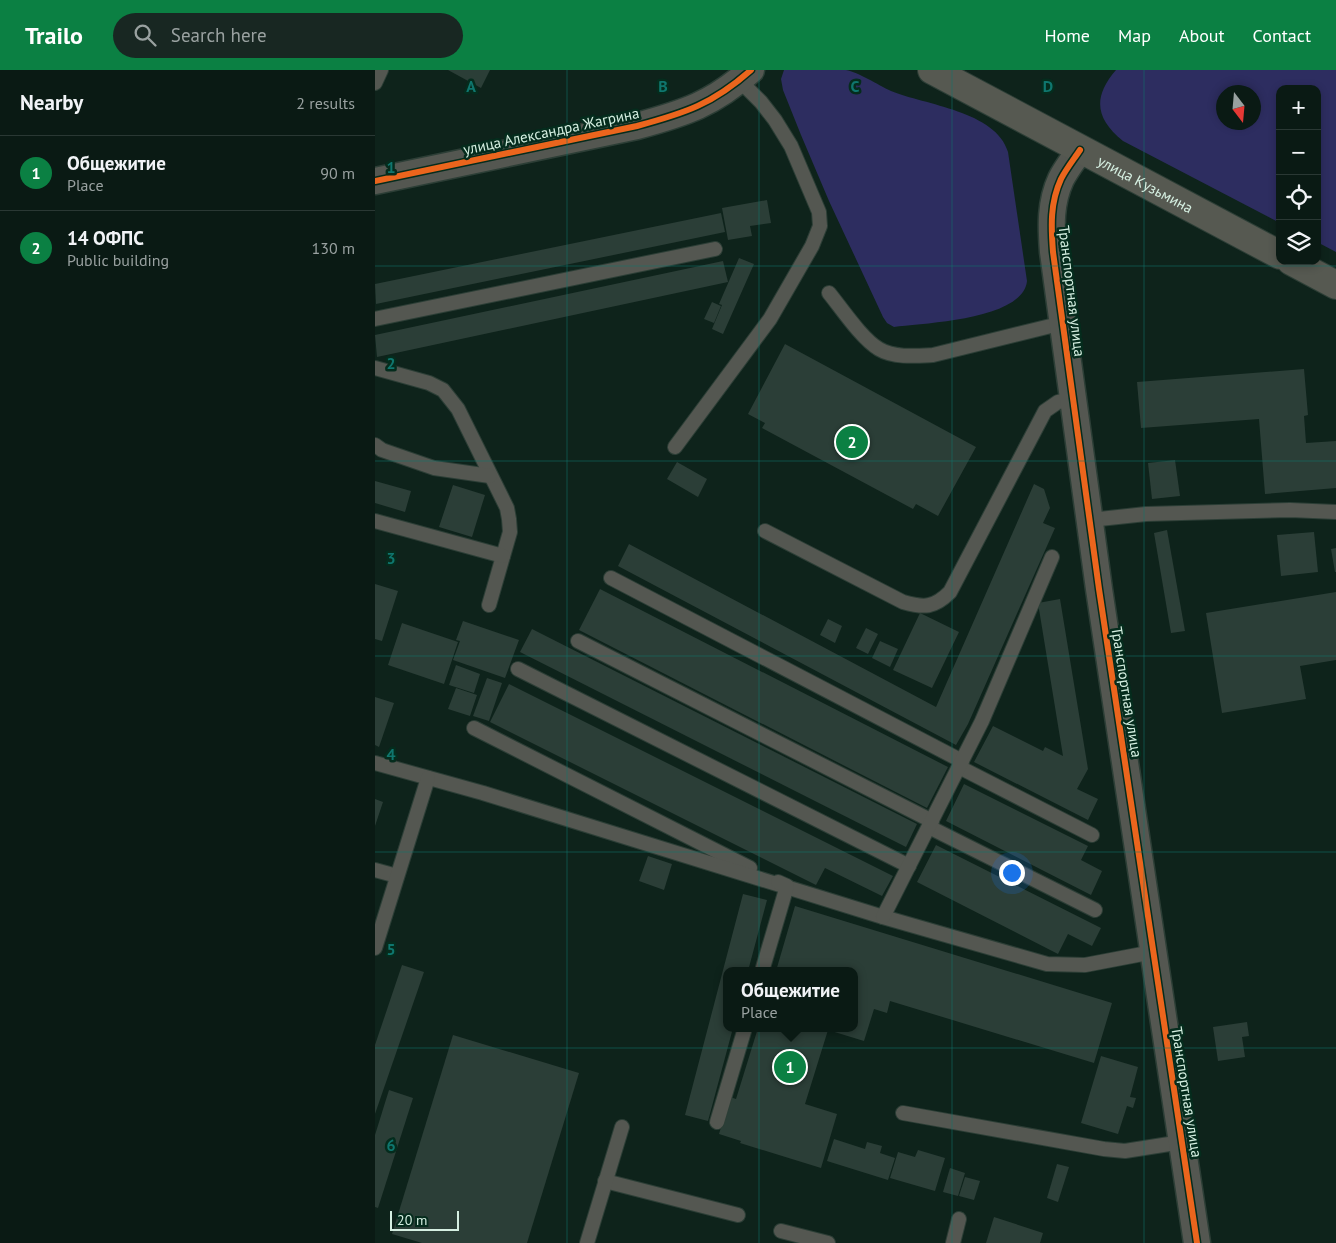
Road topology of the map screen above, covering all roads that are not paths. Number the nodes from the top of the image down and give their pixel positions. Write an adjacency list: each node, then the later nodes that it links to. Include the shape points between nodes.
1 (381, 70): 4 (lane)
2 (932, 70): 5 (main road, улица Кузьмина)
3 (745, 75): 6 (street, улица Александра Жагрина, via 707,102 666,118); 17 (lane, via 791,146 819,212 820,226 770,319)
4 (375, 83)
5 (1080, 150): 8 (main road, улица Кузьмина); 13 (street, Транспортная улица, via 1061,178 1052,207 1053,252)
6 (375, 181)
7 (715, 249): 12 (lane)
8 (1276, 253)
9 (1298, 265): 10 (main road)
10 (1336, 285)
11 (829, 293): 13 (lane, via 866,338 879,349 892,354 933,355)
12 (375, 319)
13 (1063, 322): 15 (street, Транспортная улица)
14 (375, 368): 18 (lane, via 443,390 458,409)
15 (1074, 399): 20 (street, Транспортная улица); 22 (lane, via 1058,402 1045,411 950,592 931,605 903,602)
16 (375, 445): 18 (lane, via 434,468)
17 (675, 447)
18 (490, 476): 23 (lane, via 507,508 509,519)
19 (1336, 512): 20 (lane, via 1146,514)
20 (1090, 520): 42 (street, Транспортная улица)
21 (375, 521): 23 (lane)
22 (765, 531)
23 (503, 556): 26 (lane)
24 (1052, 558): 31 (lane)
25 (611, 578): 31 (lane)
26 (489, 605)
27 (577, 640): 33 (lane)
28 (518, 669): 35 (lane)
29 (474, 728): 38 (lane)
30 (375, 764): 32 (lane)
31 (961, 764): 33 (lane); 34 (lane)
32 (428, 778): 37 (lane); 38 (lane)
33 (930, 824): 35 (lane); 39 (lane)
34 (1092, 835)
35 (909, 866): 40 (lane)
36 (375, 870): 37 (lane)
37 (397, 876): 41 (lane)
38 (787, 886): 40 (lane); 43 (lane)
39 (1095, 910)
40 (883, 917): 42 (lane, via 1047,964 1085,965)
41 (375, 948)
42 (1153, 952): 48 (street, Транспортная улица)
43 (763, 967)
44 (744, 1032): 46 (lane)
45 (903, 1113): 48 (lane, via 1104,1149 1125,1151)
46 (717, 1122)
47 (621, 1127): 49 (lane)
48 (1183, 1142): 56 (street, Транспортная улица)
49 (605, 1181): 50 (lane); 53 (lane)
50 (738, 1215)
51 (959, 1219): 55 (lane)
52 (781, 1231): 54 (lane)
53 (587, 1243)
54 (828, 1243)
55 (953, 1243)
56 (1197, 1243)

